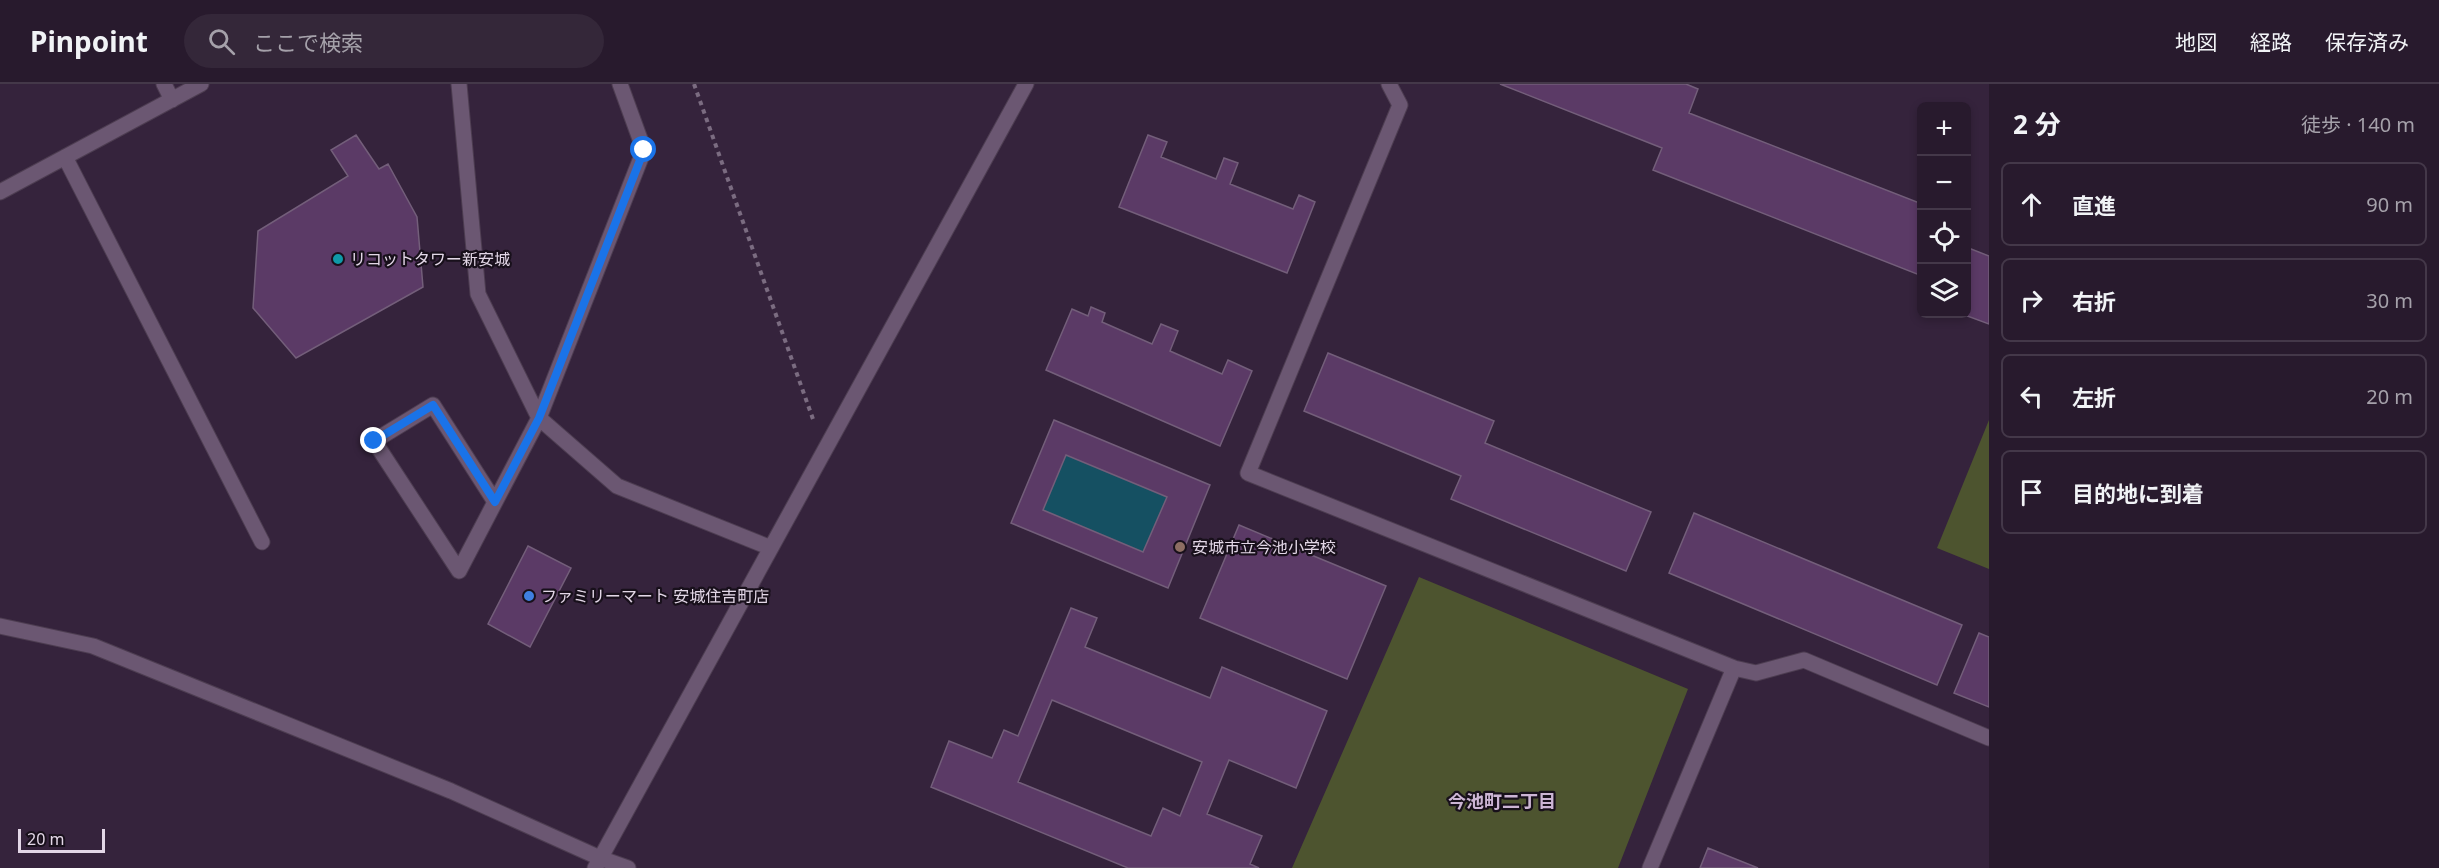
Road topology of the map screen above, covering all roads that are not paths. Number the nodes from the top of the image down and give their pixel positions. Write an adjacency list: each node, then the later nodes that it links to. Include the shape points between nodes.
1 (164, 84): 7 (street)
2 (201, 84): 7 (street)
3 (459, 84): 10 (street, via 478,294)
4 (620, 84): 10 (street, via 644,150)
5 (1026, 84): 13 (street)
6 (1389, 84): 15 (street, via 1400,105 1248,473)
7 (172, 100): 8 (street)
8 (65, 157): 9 (street); 12 (street)
9 (0, 192)
10 (539, 418): 11 (street); 13 (street, via 617,486)
11 (495, 502): 11 (street, via 459,571 374,441 433,405)
12 (262, 542)
13 (771, 548): 17 (street)
14 (0, 626): 17 (street, via 93,646 451,792)
15 (1734, 669): 16 (street, via 1756,673 1804,660); 19 (street)
16 (1989, 738)
17 (597, 863): 18 (street)
18 (628, 868)
19 (1650, 868)

